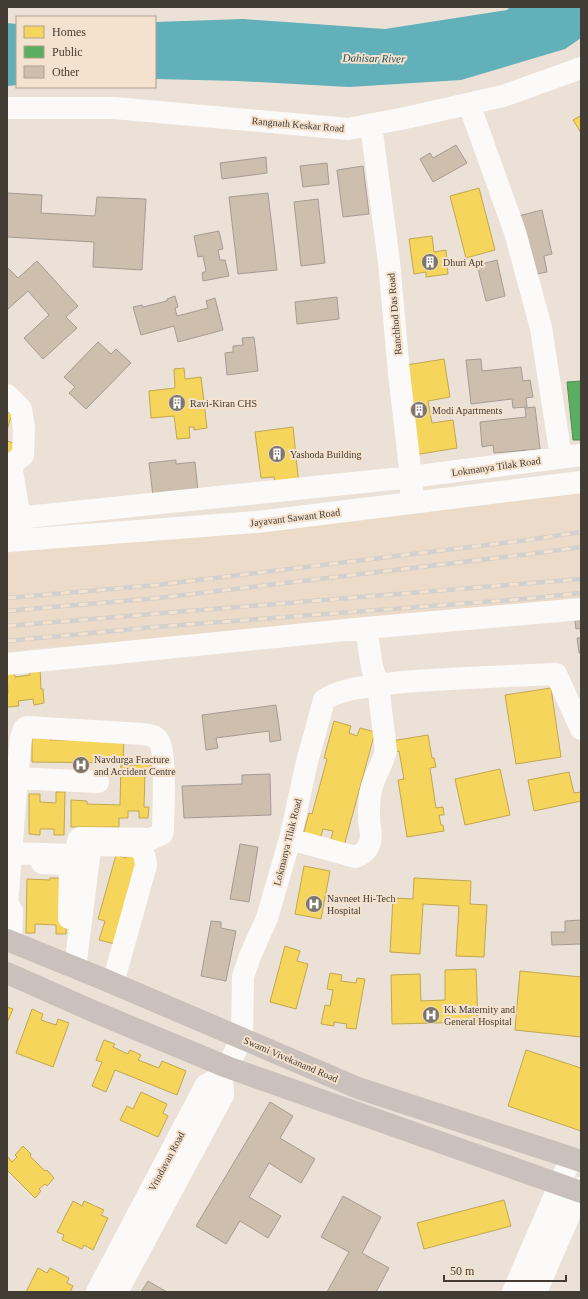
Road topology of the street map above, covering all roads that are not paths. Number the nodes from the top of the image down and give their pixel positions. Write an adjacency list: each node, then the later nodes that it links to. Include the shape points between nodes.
1 (581, 68): 2 (street, Rangnath Keskar Road, via 503,96)
2 (469, 104): 4 (street, Rangnath Keskar Road); 6 (street, via 515,232)
3 (7, 108): 4 (street, Rangnath Keskar Road, via 114,108 348,129)
4 (371, 125): 8 (street, Ranchhod Das Road, via 389,262)
5 (7, 395): 7 (street, via 21,409 24,428 23,455)
6 (571, 456): 8 (street, Lokmanya Tilak Road)
7 (9, 466): 11 (street)
8 (412, 477): 10 (street, Ranchhod Das Road); 11 (street)
9 (581, 482): 10 (street, Jayavant Sawant Road)
10 (407, 504): 12 (street, Jayavant Sawant Road, via 257,522)
11 (14, 518): 12 (street)
12 (15, 541)
13 (581, 609): 14 (street)
14 (366, 628): 15 (street); 16 (street, via 372,667)
15 (7, 664)
16 (378, 685): 17 (street, via 556,674); 20 (street, Lokmanya Tilak Road, via 331,695 324,700); 20 (street, via 386,751 370,795 371,841 367,850 355,857)
17 (581, 729)
18 (17, 778): 19 (street); 21 (street); 21 (street, via 22,733 27,727 151,735 158,740 162,750 163,830 162,834 151,839 80,838 75,854)
19 (98, 782)
20 (290, 839): 27 (street, Lokmanya Tilak Road, via 267,918 243,977)
21 (11, 858): 22 (street); 24 (street, via 62,864 68,867)
22 (7, 903): 23 (street, via 12,910)
23 (9, 940): 24 (main road, Swami Vivekanand Road)
24 (72, 966): 26 (main road, Swami Vivekanand Road); 26 (street, via 90,849 97,845 134,846 142,850 146,865)
25 (7, 974): 28 (main road)
26 (113, 984): 27 (main road, Swami Vivekanand Road)
27 (242, 1039): 28 (street, Vrindavan Road); 29 (main road, Swami Vivekanand Road)
28 (225, 1072): 30 (main road); 33 (street, Vrindavan Road, via 206,1085); 34 (street, via 223,1095)
29 (358, 1088): 30 (street); 31 (main road, Swami Vivekanand Road)
30 (348, 1109): 32 (main road)
31 (576, 1159): 32 (street)
32 (575, 1189): 35 (street); 36 (street)
33 (97, 1292)
34 (117, 1292)
35 (513, 1292)
36 (536, 1292)

